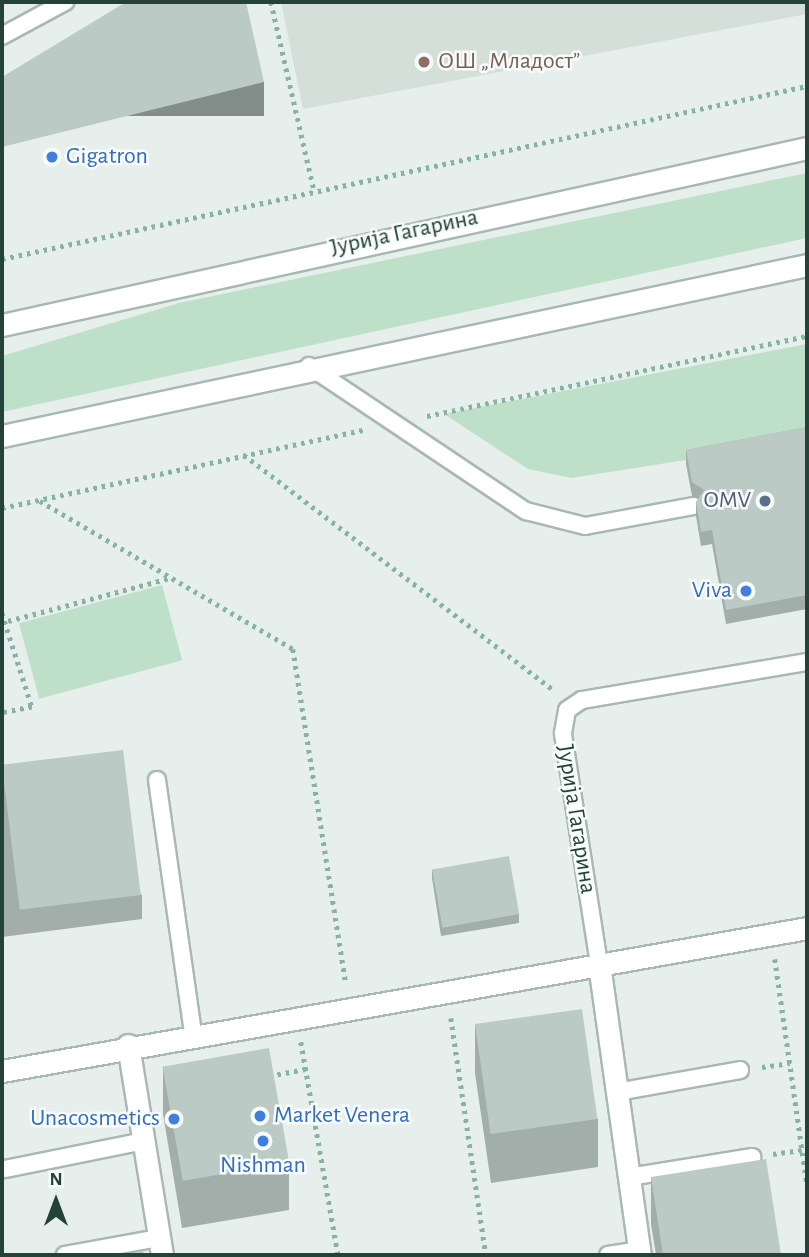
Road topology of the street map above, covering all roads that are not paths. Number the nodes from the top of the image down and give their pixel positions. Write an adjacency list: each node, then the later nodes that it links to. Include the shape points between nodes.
1 (65, 2): 2 (lane)
2 (2, 36)
3 (807, 148): 5 (main road, Јурија Гагарина)
4 (807, 265): 6 (main road)
5 (2, 325)
6 (309, 366): 7 (main road); 8 (lane, via 526,511 585,526)
7 (2, 436)
8 (694, 506)
9 (807, 662): 12 (lane, Јурија Гагарина, via 573,704 563,733)
10 (158, 780): 13 (lane)
11 (807, 928): 12 (main road)
12 (599, 964): 13 (main road); 17 (main road, Јурија Гагарина)
13 (193, 1033): 14 (main road)
14 (128, 1045): 16 (main road); 18 (main road)
15 (740, 1070): 17 (lane)
16 (2, 1071)
17 (617, 1093): 21 (main road, Јурија Гагарина)
18 (144, 1141): 20 (lane); 22 (main road)
19 (752, 1157): 21 (lane)
20 (5, 1169)
21 (629, 1177): 23 (main road, Јурија Гагарина)
22 (160, 1247): 24 (lane)
23 (639, 1253): 25 (lane)
24 (65, 1255)
25 (608, 1255)

